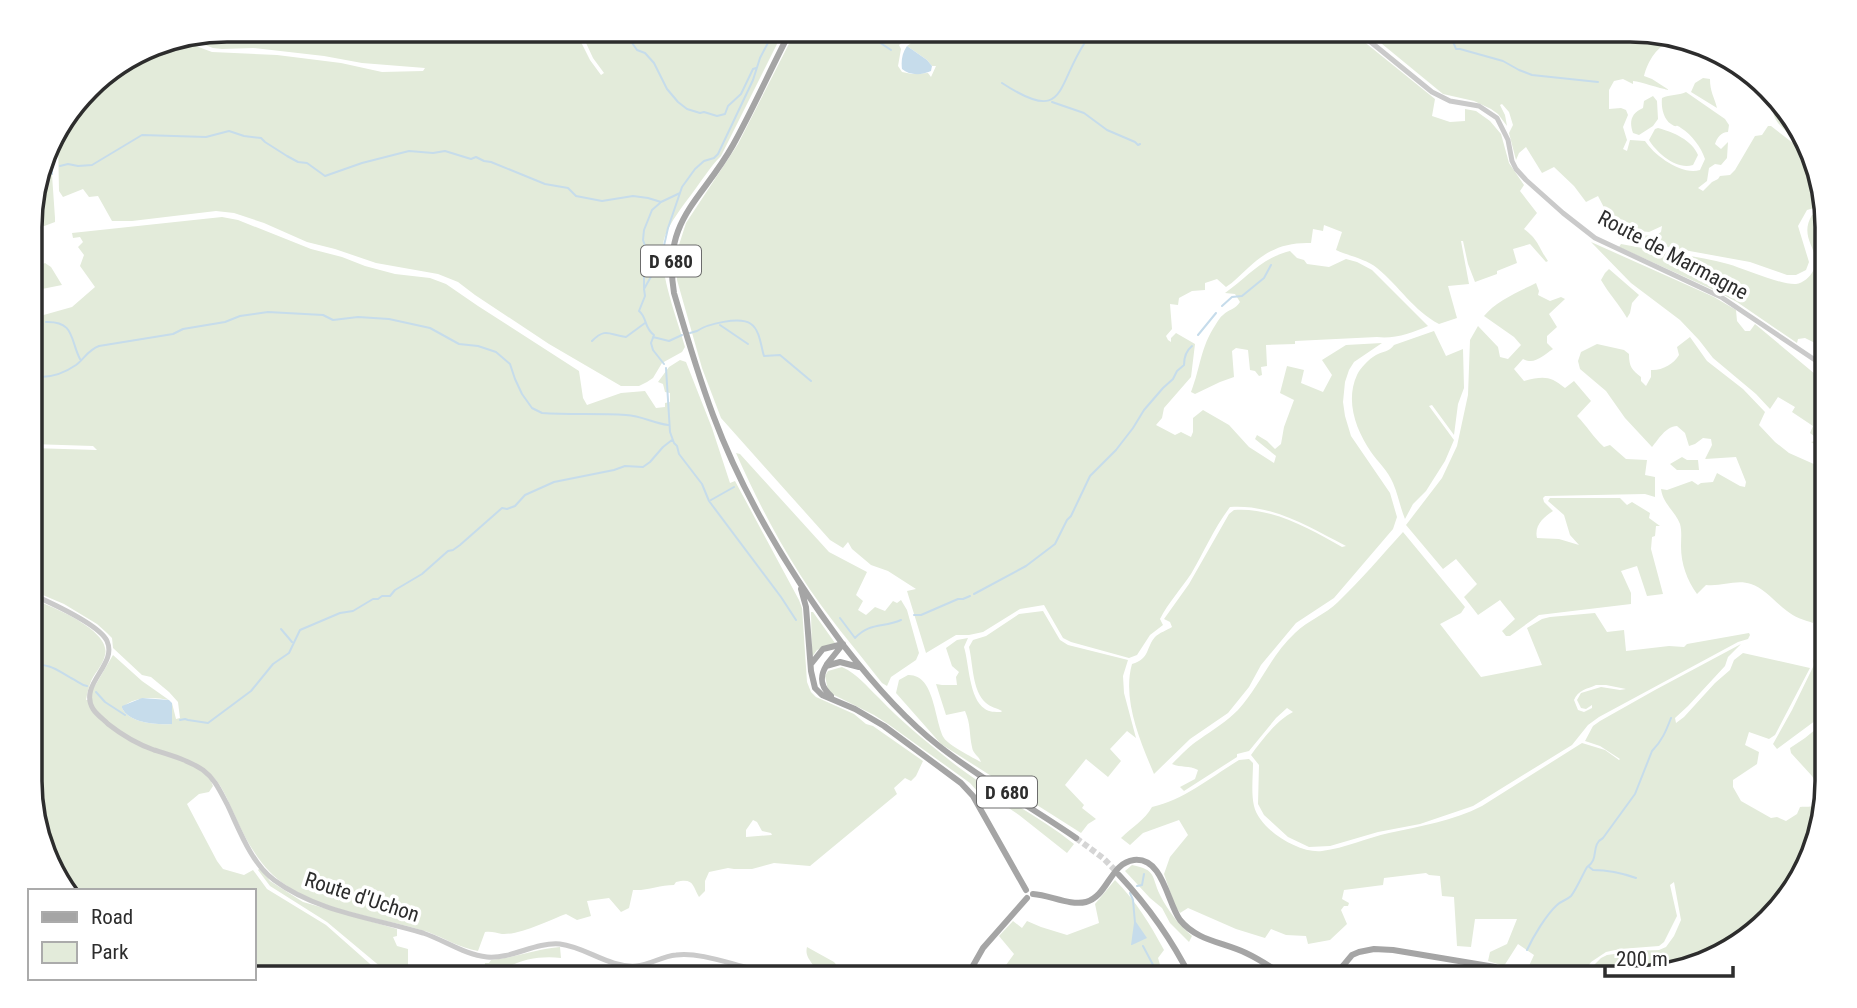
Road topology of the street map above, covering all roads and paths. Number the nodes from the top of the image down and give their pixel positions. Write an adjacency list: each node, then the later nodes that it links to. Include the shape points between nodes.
1 (785, 42): 4 (main road, D 680, via 731,148 678,229 671,274 714,416 743,484)
2 (1371, 42): 3 (street, Route de Marmagne, via 1432,92 1479,106 1497,118 1516,169 1595,238 1721,297)
3 (1815, 360)
4 (798, 581): 6 (main road, D 680); 7 (main road, via 806,607)
5 (42, 600): 14 (street, Route d'Uchon, via 107,639 109,654 89,699 98,716 134,741 189,762 215,781 244,839 273,880 298,895 482,956 507,956 562,944)
6 (843, 644): 7 (main road, via 823,649); 8 (main road); 9 (main road, D 680)
7 (810, 665): 10 (main road, via 815,688)
8 (826, 666): 9 (main road, via 840,662); 10 (main road, via 823,686)
9 (861, 668): 11 (main road, D 680, via 937,745)
10 (838, 702): 13 (main road, via 884,726 969,790)
11 (1076, 838)
12 (1119, 875): 18 (main road, via 1157,920)
13 (1029, 894): 17 (main road); 19 (main road, via 1086,902 1119,867 1140,860 1157,872 1172,906 1189,928)
14 (636, 966)
15 (636, 966): 16 (street, Route d'Uchon, via 678,954)
16 (740, 966)
17 (973, 966)
18 (1185, 966)
19 (1268, 966)
20 (1343, 966): 21 (main road, via 1359,952 1384,949)
21 (1488, 966)

